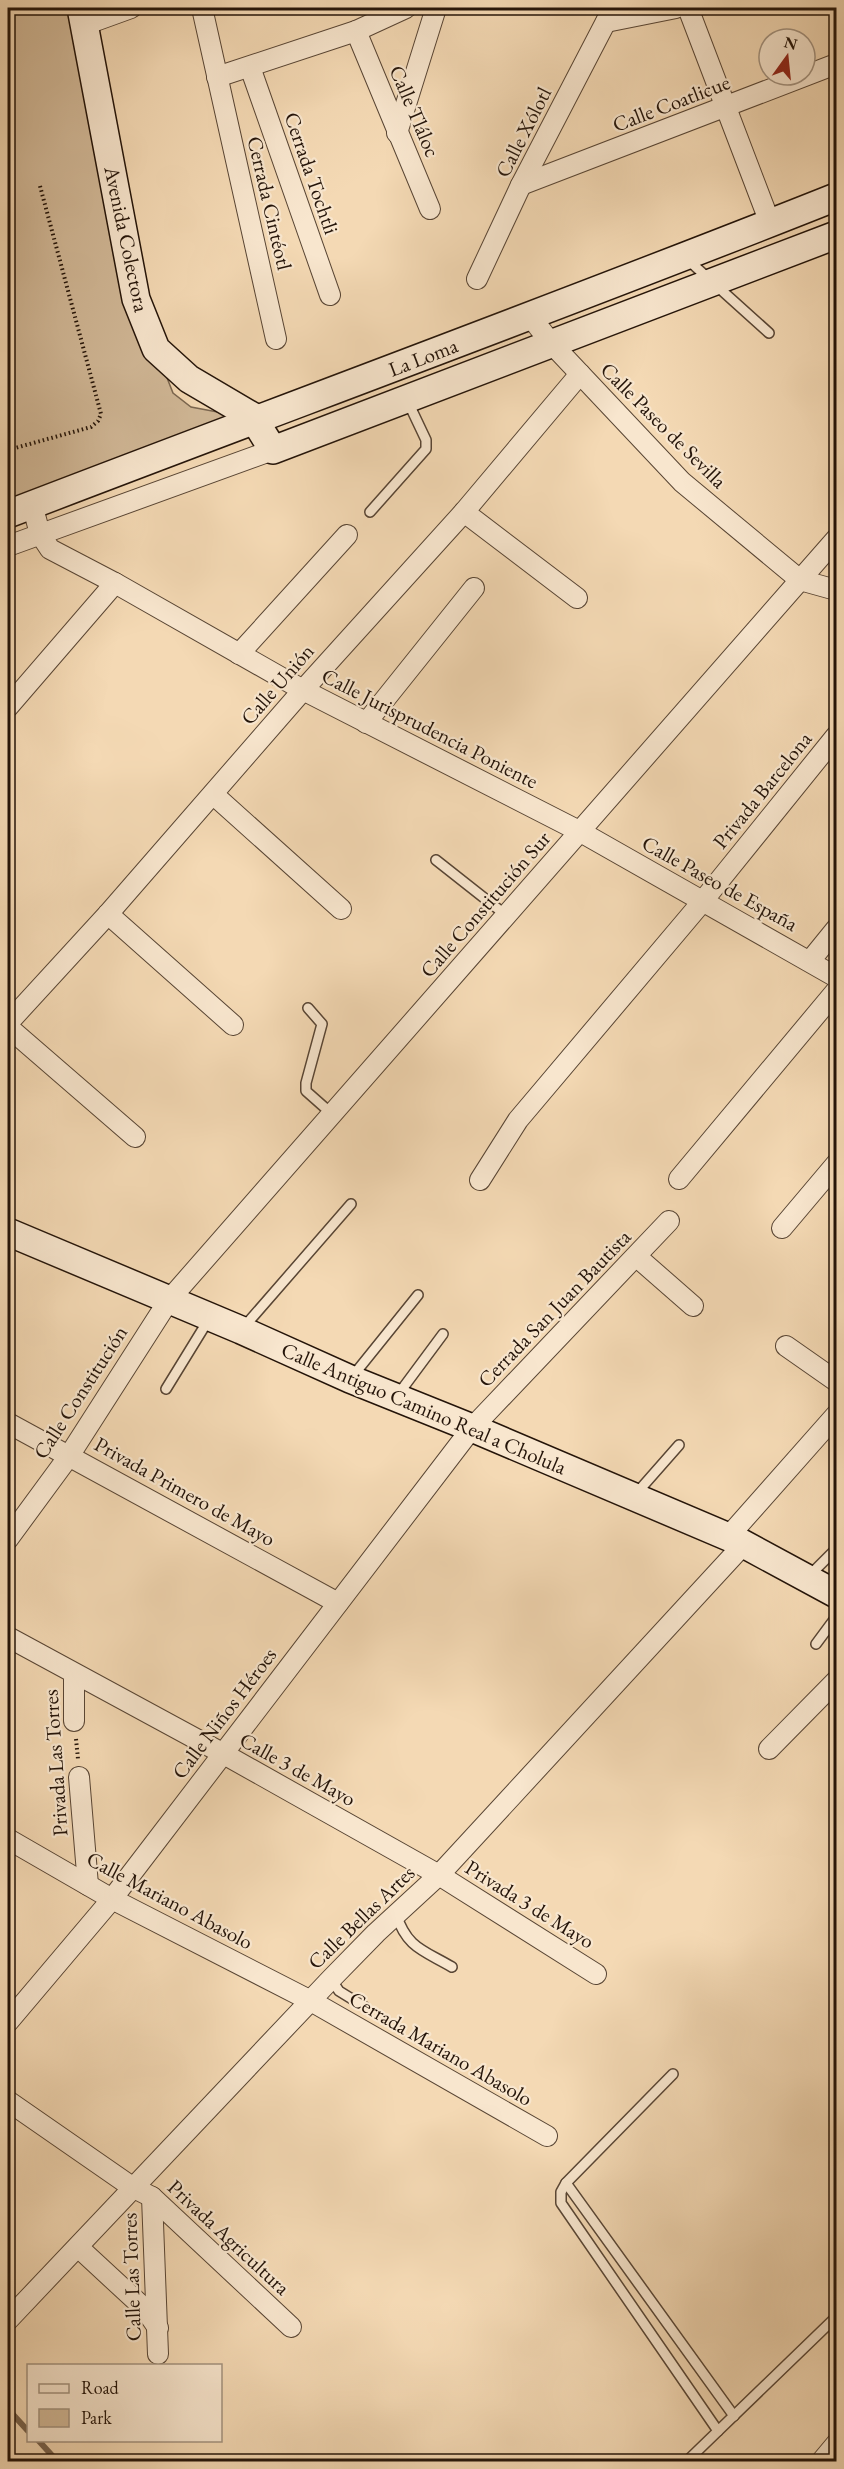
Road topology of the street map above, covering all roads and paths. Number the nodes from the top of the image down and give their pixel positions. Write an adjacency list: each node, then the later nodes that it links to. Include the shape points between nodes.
1 (131, 8): 8 (street)
2 (202, 8): 12 (street, Cerrada Cintéotl)
3 (406, 8): 9 (street)
4 (436, 8): 14 (street)
5 (676, 8): 7 (street)
6 (688, 8): 13 (street)
7 (610, 15): 15 (street, Calle Xólotl)
8 (82, 16): 31 (street, Avenida Colectora, via 136,299 156,350 189,379)
9 (356, 31): 11 (street); 14 (street, Calle Tláloc)
10 (837, 64): 13 (street, Calle Coatlicue)
11 (250, 67): 12 (street); 24 (street, Cerrada Tochtli)
12 (217, 77): 27 (street, Cerrada Cintéotl)
13 (727, 108): 15 (street, Calle Coatlicue); 19 (street)
14 (397, 133): 18 (street, Calle Tláloc)
15 (521, 185): 22 (street, Calle Xólotl)
16 (40, 186): 32 (path, via 101,414 91,427)
17 (837, 197): 19 (street, La Loma)
18 (430, 209)
19 (770, 223): 21 (street, La Loma)
20 (837, 235): 23 (street)
21 (684, 256): 23 (lane); 25 (street, La Loma)
22 (477, 279)
23 (711, 282): 26 (lane); 28 (street)
24 (330, 295)
25 (530, 316): 28 (street, Calle Paseo de Sevilla); 31 (street, La Loma)
26 (769, 333)
27 (276, 339)
28 (551, 343): 29 (street, Calle Paseo de Sevilla); 30 (street)
29 (580, 374): 36 (street, Calle Unión); 41 (street, Calle Paseo de Sevilla, via 682,482)
30 (406, 399): 33 (street); 35 (lane, via 426,440 426,449)
31 (255, 419): 33 (street, Avenida Colectora); 34 (street, La Loma)
32 (8, 450)
33 (273, 450): 37 (street)
34 (20, 509): 37 (street)
35 (370, 512)
36 (464, 512): 45 (street); 47 (street, Calle Unión)
37 (40, 534): 40 (street); 42 (street, Calle Jurisprudencia Poniente, via 50,549)
38 (347, 535): 46 (street)
39 (837, 539): 41 (street, Calle Constitución Sur)
40 (8, 546)
41 (800, 580): 44 (street, Calle Paseo de Sevilla); 52 (street, Calle Constitución Sur)
42 (115, 583): 46 (street, Calle Jurisprudencia Poniente); 48 (street)
43 (474, 588): 49 (street)
44 (837, 590)
45 (578, 598)
46 (239, 654): 47 (street, Calle Jurisprudencia Poniente)
47 (303, 690): 49 (street, Calle Jurisprudencia Poniente); 51 (street, Calle Unión)
48 (8, 706)
49 (366, 723): 52 (street, Calle Jurisprudencia Poniente)
50 (837, 736): 54 (street, Privada Barcelona)
51 (214, 795): 55 (street); 56 (street, Calle Unión)
52 (579, 831): 54 (street, Calle Paseo de España); 57 (street, Calle Constitución Sur)
53 (436, 860): 57 (lane)
54 (702, 902): 59 (street, Calle Paseo de España); 69 (street, Privada Barcelona, via 518,1120)
55 (341, 909)
56 (108, 914): 63 (street, Calle Unión); 64 (street)
57 (507, 916): 65 (street, Calle Constitución Sur)
58 (837, 929): 59 (street)
59 (810, 961): 60 (street, Calle Paseo de España)
60 (837, 977)
61 (837, 992): 68 (street)
62 (308, 1008): 65 (lane, via 322,1024 306,1091)
63 (8, 1025): 66 (street)
64 (233, 1025)
65 (332, 1114): 76 (street, Calle Constitución Sur)
66 (135, 1137)
67 (837, 1164): 72 (street)
68 (679, 1179)
69 (480, 1180)
70 (351, 1204): 79 (lane)
71 (669, 1221): 74 (street, Cerrada San Juan Bautista)
72 (783, 1228)
73 (8, 1232): 76 (street, Calle Antiguo Camino Real a Cholula)
74 (637, 1257): 77 (street); 88 (street, Cerrada San Juan Bautista)
75 (418, 1295): 82 (lane)
76 (169, 1300): 78 (street, Calle Antiguo Camino Real a Cholula); 90 (street, Calle Constitución)
77 (693, 1306)
78 (210, 1318): 79 (street, Calle Antiguo Camino Real a Cholula); 84 (lane)
79 (241, 1330): 82 (street, Calle Antiguo Camino Real a Cholula)
80 (443, 1334): 85 (lane)
81 (786, 1346): 83 (street)
82 (350, 1379): 85 (street, Calle Antiguo Camino Real a Cholula)
83 (837, 1381)
84 (166, 1389)
85 (396, 1398): 88 (street, Calle Antiguo Camino Real a Cholula)
86 (837, 1415): 93 (street, Calle Bellas Artes)
87 (8, 1423): 90 (street, Privada Primero de Mayo)
88 (472, 1428): 91 (street, Calle Antiguo Camino Real a Cholula); 97 (street, Calle Niños Héroes)
89 (679, 1445): 91 (lane)
90 (69, 1455): 92 (street, Calle Constitución); 97 (street, Privada Primero de Mayo)
91 (634, 1496): 93 (street, Calle Antiguo Camino Real a Cholula)
92 (8, 1539)
93 (736, 1540): 95 (street, Calle Antiguo Camino Real a Cholula); 108 (street, Calle Bellas Artes)
94 (837, 1549): 95 (lane)
95 (808, 1578): 96 (street, Calle Antiguo Camino Real a Cholula)
96 (837, 1594)
97 (338, 1603): 105 (street, Calle Niños Héroes)
98 (837, 1617): 100 (lane)
99 (8, 1637): 101 (street, Calle 3 de Mayo)
100 (816, 1644)
101 (74, 1674): 103 (street, Privada Las Torres); 105 (street, Calle 3 de Mayo)
102 (837, 1681): 104 (street)
103 (74, 1720): 106 (path, Privada Las Torres)
104 (769, 1749)
105 (222, 1754): 108 (street, Calle 3 de Mayo); 110 (street, Calle Niños Héroes)
106 (80, 1777): 109 (street, Privada Las Torres)
107 (8, 1839): 109 (street, Calle Mariano Abasolo)
108 (439, 1875): 111 (street, Calle Bellas Artes); 113 (street, Privada 3 de Mayo)
109 (88, 1885): 110 (street, Calle Mariano Abasolo)
110 (112, 1899): 115 (street, Calle Mariano Abasolo); 117 (street, Calle Niños Héroes)
111 (396, 1914): 112 (lane, via 409,1942); 114 (street, Calle Bellas Artes)
112 (452, 1967)
113 (596, 1974)
114 (331, 1979): 115 (street, Calle Bellas Artes); 116 (lane, via 339,1991)
115 (311, 2001): 120 (street, Cerrada Mariano Abasolo); 122 (street, Calle Bellas Artes)
116 (365, 2007)
117 (8, 2022)
118 (674, 2074): 121 (lane)
119 (8, 2101): 122 (street, Privada Agricultura)
120 (547, 2136)
121 (566, 2183): 130 (lane); 131 (lane, via 561,2203)
122 (132, 2187): 123 (street, Privada Agricultura); 124 (street, Calle Bellas Artes)
123 (152, 2197): 127 (street, Privada Agricultura); 128 (street, Calle Las Torres)
124 (78, 2247): 126 (street, Calle Bellas Artes); 128 (street, via 144,2309)
125 (837, 2317): 132 (lane)
126 (8, 2320)
127 (291, 2327)
128 (158, 2328): 129 (street, Calle Las Torres)
129 (158, 2354)
130 (705, 2376): 131 (lane); 132 (lane)
131 (689, 2389): 133 (lane)
132 (734, 2416): 133 (lane)
133 (718, 2431): 135 (lane)
134 (837, 2444): 136 (street)
135 (686, 2462)
136 (821, 2462)

